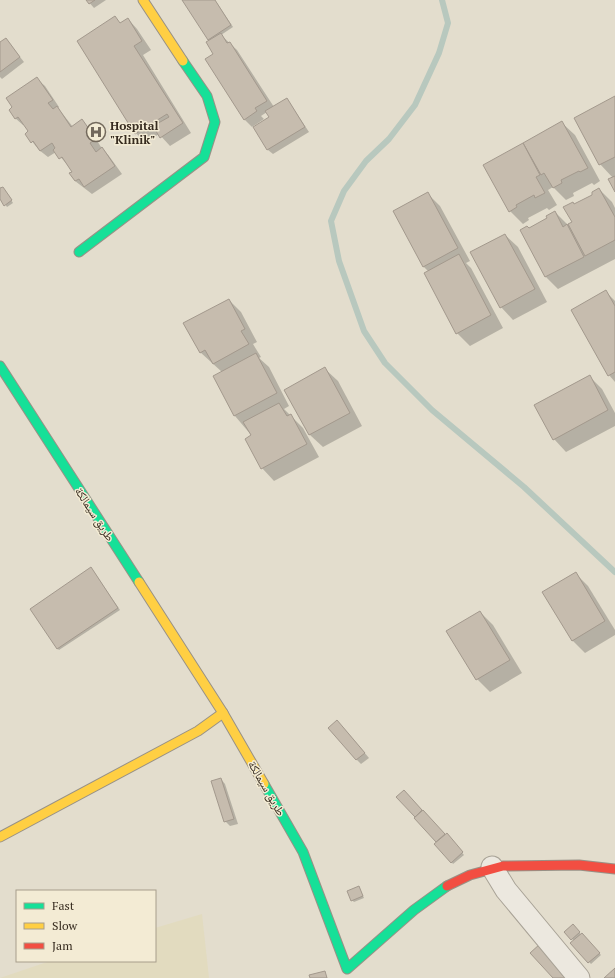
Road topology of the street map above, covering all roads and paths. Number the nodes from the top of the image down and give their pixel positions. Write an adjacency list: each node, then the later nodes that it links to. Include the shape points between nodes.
1 (143, 0): 2 (street, via 207,96 215,122 210,143 204,157 189,170)
2 (79, 252)
3 (0, 366): 4 (street, طريق سيمالكة)
4 (222, 713): 5 (street, via 198,731); 8 (street, طريق سيمالكة, via 303,852)
5 (0, 837)
6 (492, 867): 7 (street, طريق سيمالكة, via 556,864); 8 (street, طريق سيمالكة, via 464,876 438,892 394,926); 9 (street, via 506,890)
7 (615, 869)
8 (348, 973)
9 (579, 978)

